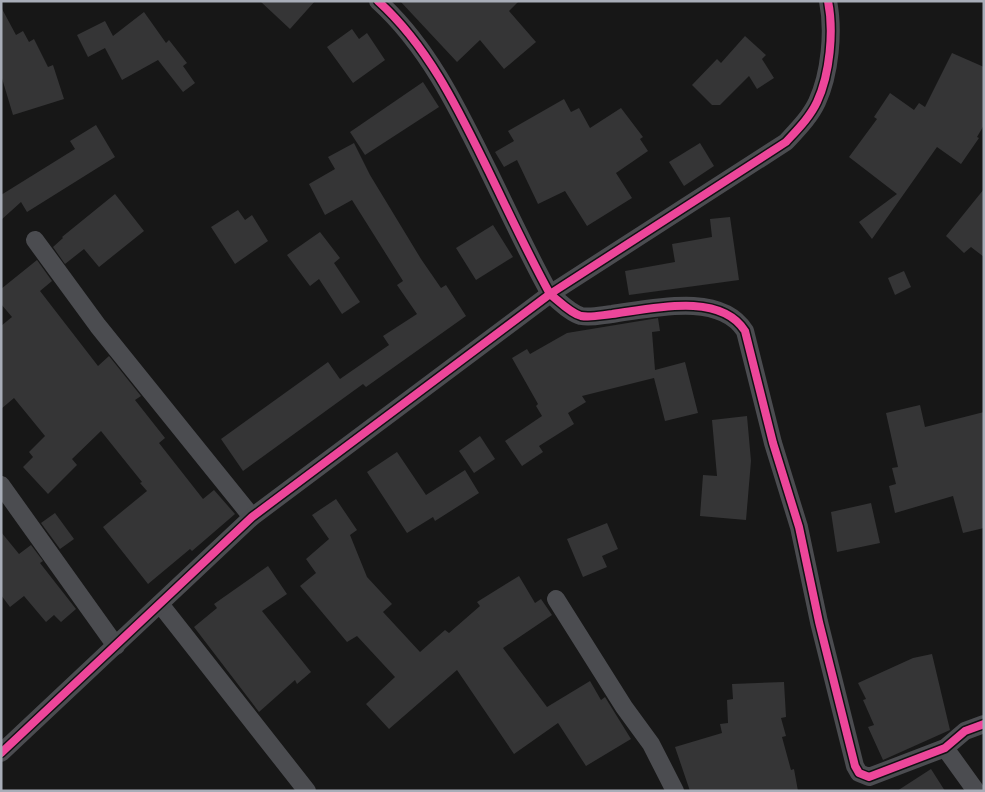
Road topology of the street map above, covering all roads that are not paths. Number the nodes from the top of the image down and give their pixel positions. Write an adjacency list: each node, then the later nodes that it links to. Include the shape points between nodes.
1 (378, 1): 4 (street, via 402,22 429,60 457,108)
2 (828, 1): 4 (street, via 826,75 805,122 786,142)
3 (35, 240): 6 (street, via 98,326)
4 (550, 294): 6 (street); 11 (street, via 579,315 703,306 720,310 740,323 745,331 799,527 819,622 857,770 868,777)
5 (1, 485): 9 (street)
6 (252, 517): 8 (street)
7 (556, 599): 14 (street, via 651,744)
8 (160, 604): 9 (street); 13 (street)
9 (116, 646): 12 (street)
10 (984, 724): 11 (street, via 965,731)
11 (945, 748): 15 (street)
12 (1, 753)
13 (307, 791)
14 (675, 791)
15 (976, 791)

